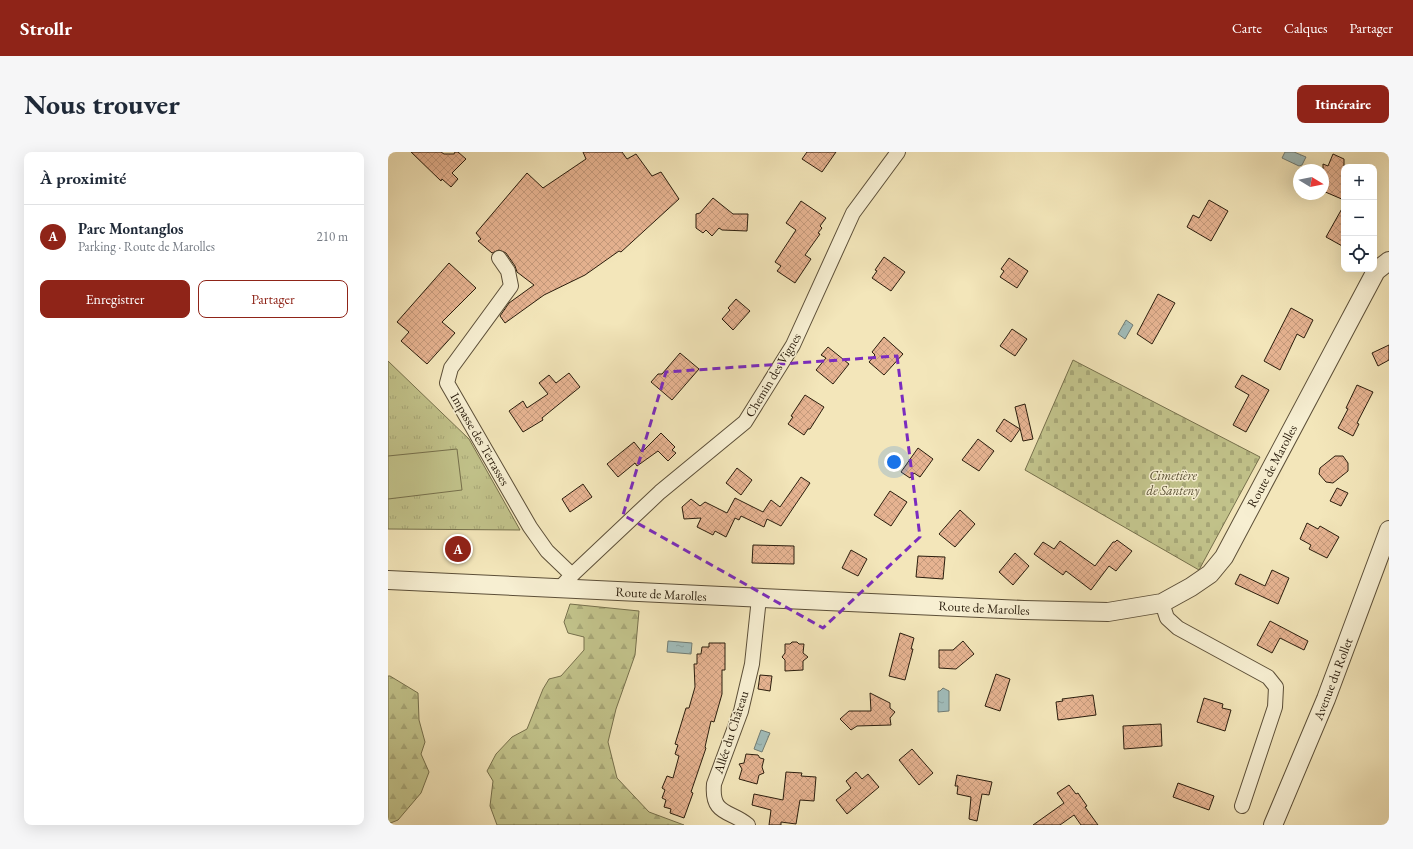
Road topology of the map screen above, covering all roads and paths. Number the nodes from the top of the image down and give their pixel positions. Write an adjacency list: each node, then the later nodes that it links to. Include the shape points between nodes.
1 (898, 152): 5 (street, Chemin des Vignes, via 853,213 793,345 745,422 660,492)
2 (499, 258): 5 (street, Impasse des Terrasses, via 508,271 511,286 451,368 447,383 530,527 547,551)
3 (1389, 261): 9 (street, Route de Marolles, via 1376,271 1224,557 1210,574)
4 (1389, 530): 12 (street, Avenue du Rollet, via 1326,699)
5 (572, 575): 7 (street, Chemin des Vignes)
6 (388, 580): 7 (street, Route de Marolles)
7 (560, 589): 8 (street, Route de Marolles)
8 (759, 598): 9 (street, Route de Marolles, via 1108,612); 11 (street, Allée du Château, via 752,664 741,711 712,796 717,805 729,815)
9 (1162, 603): 10 (street, via 1167,618 1178,628 1268,677 1276,687 1275,707)
10 (1242, 806)
11 (748, 825)
12 (1273, 825)

